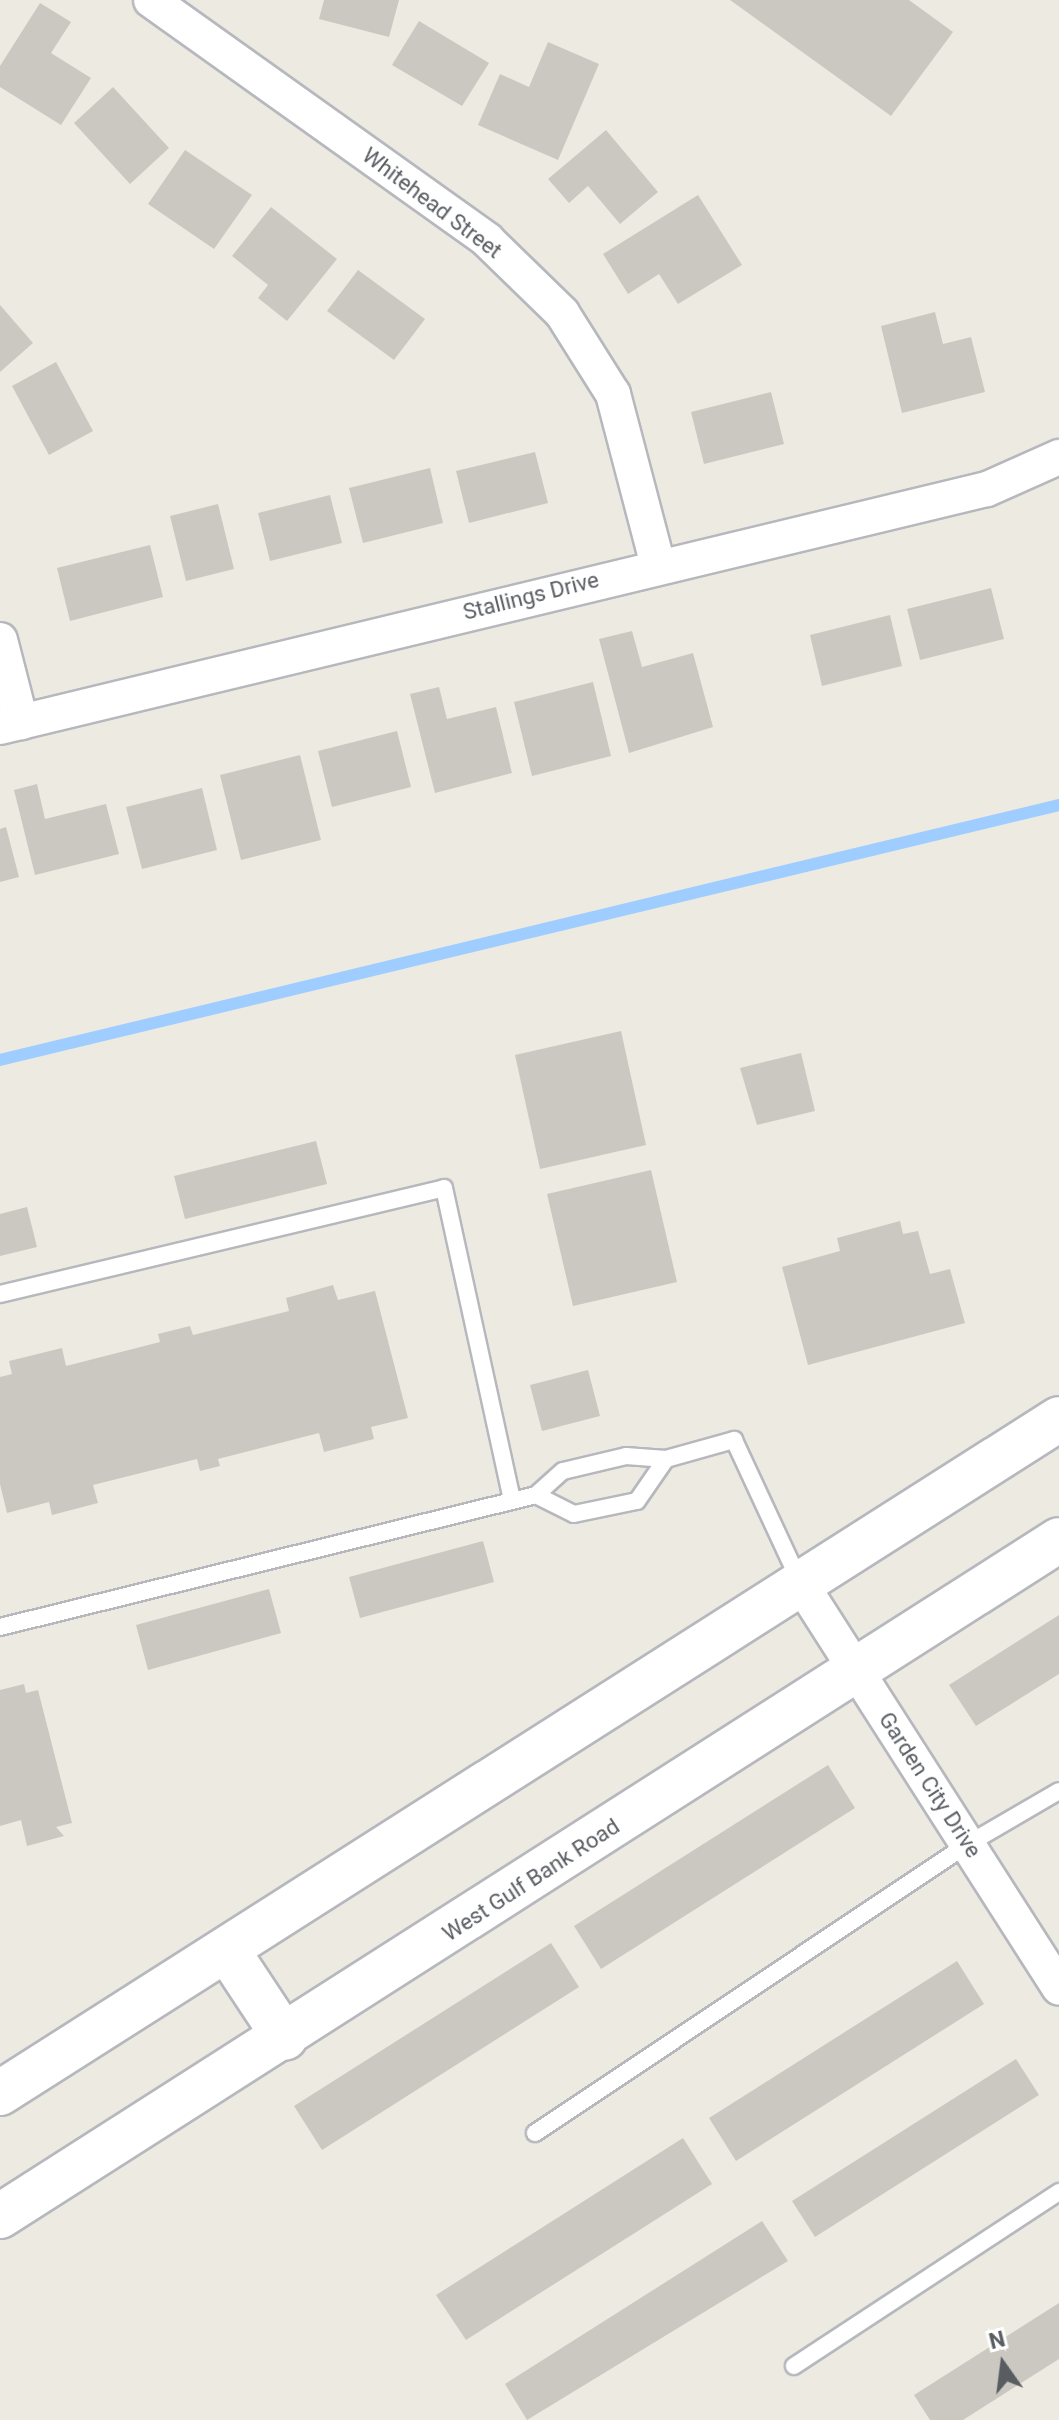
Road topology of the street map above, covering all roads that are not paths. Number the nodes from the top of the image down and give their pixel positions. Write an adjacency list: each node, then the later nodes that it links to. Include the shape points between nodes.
1 (151, 0): 3 (street, Whitehead Street, via 487,240 562,313 613,394)
2 (1059, 457): 3 (street, Stallings Drive, via 987,489)
3 (658, 565): 5 (street, Stallings Drive)
4 (0, 640): 5 (street)
5 (11, 725)
6 (0, 1294): 10 (lane, via 444,1188)
7 (1059, 1419): 12 (main road)
8 (666, 1459): 9 (lane, via 626,1456 563,1471); 9 (lane, via 637,1501 574,1514); 12 (lane, via 734,1440)
9 (536, 1495): 10 (lane)
10 (512, 1500): 13 (lane)
11 (1059, 1540): 14 (main road, West Gulf Bank Road)
12 (801, 1584): 14 (street, Garden City Drive); 17 (main road)
13 (0, 1627)
14 (857, 1672): 16 (street, Garden City Drive); 19 (main road, West Gulf Bank Road)
15 (1059, 1791): 16 (lane)
16 (968, 1844): 18 (street, Garden City Drive); 21 (lane)
17 (227, 1950): 19 (main road); 20 (main road)
18 (1059, 1987)
19 (285, 2038): 23 (main road, West Gulf Bank Road)
20 (0, 2093)
21 (535, 2133)
22 (1059, 2192): 24 (lane)
23 (0, 2216)
24 (794, 2366)

